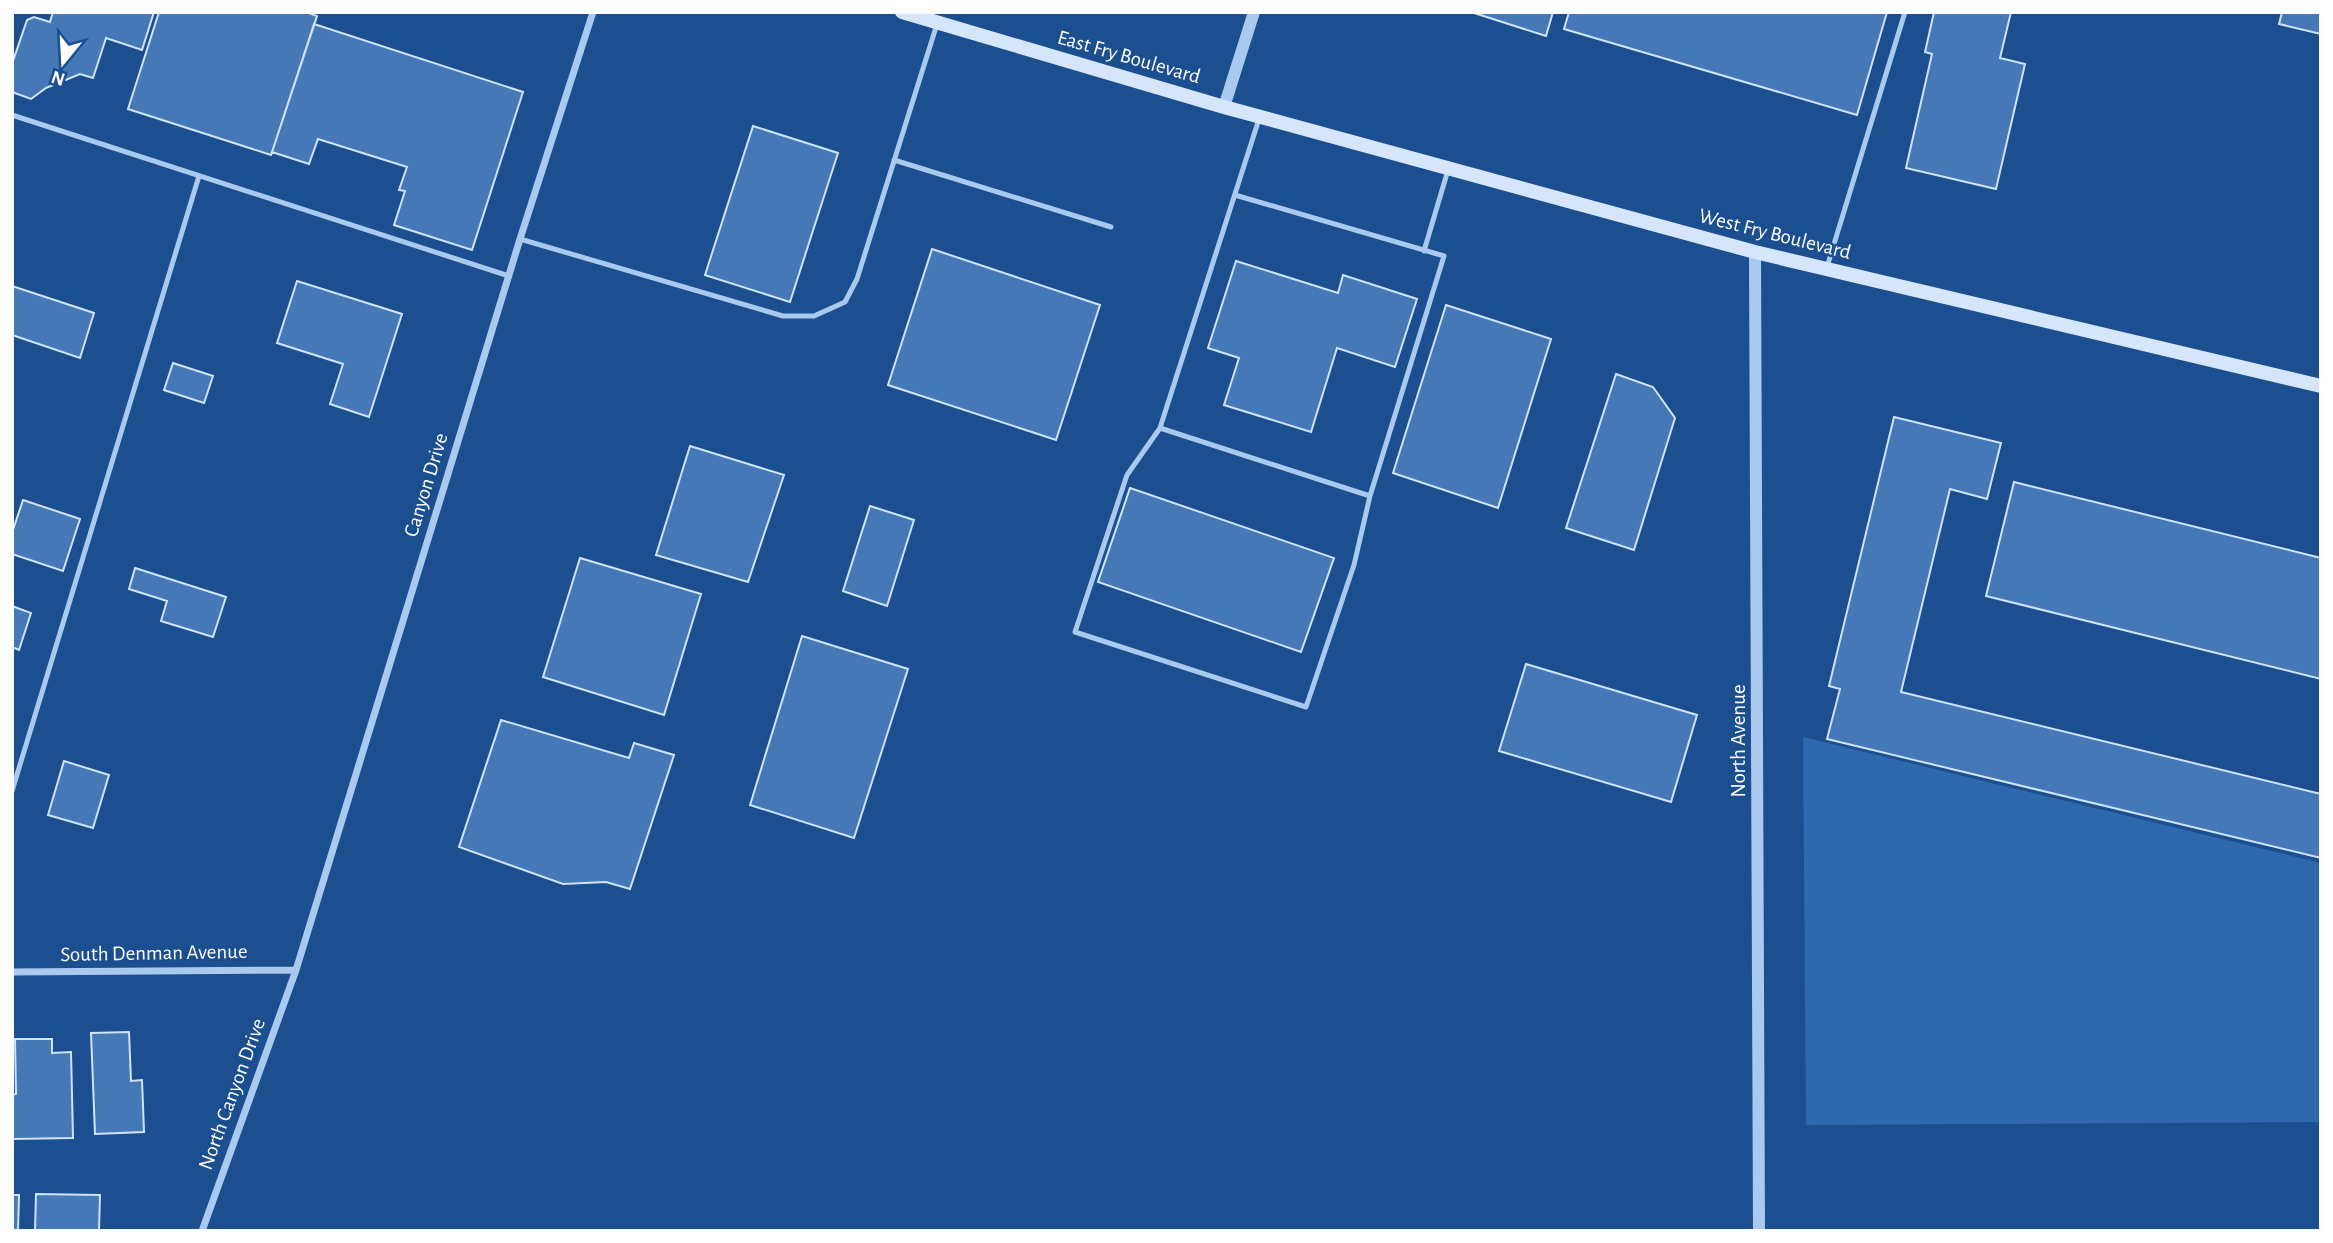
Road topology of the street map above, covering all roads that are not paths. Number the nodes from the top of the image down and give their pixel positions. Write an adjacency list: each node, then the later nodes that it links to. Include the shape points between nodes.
1 (593, 12): 14 (street, Canyon Drive)
2 (902, 12): 5 (main road, East Fry Boulevard)
3 (1254, 12): 6 (street)
4 (1905, 12): 17 (lane)
5 (937, 23): 6 (main road, East Fry Boulevard); 9 (lane)
6 (1224, 107): 8 (main road, West Fry Boulevard)
7 (12, 116): 11 (lane)
8 (1259, 116): 10 (main road, West Fry Boulevard); 12 (lane)
9 (894, 160): 13 (lane); 14 (lane, via 857,279 845,302 814,316 783,316)
10 (1448, 168): 15 (lane); 16 (main road, West Fry Boulevard)
11 (199, 176): 18 (lane); 22 (lane)
12 (1235, 195): 15 (lane); 20 (lane)
13 (1111, 227)
14 (520, 239): 18 (street, Canyon Drive)
15 (1424, 251): 21 (lane, via 1444,256)
16 (1755, 252): 17 (main road, West Fry Boulevard); 26 (street, North Avenue)
17 (1827, 268): 19 (main road, West Fry Boulevard)
18 (509, 276): 23 (street, Canyon Drive)
19 (2321, 386)
20 (1160, 428): 21 (lane); 21 (lane, via 1127,475 1075,632 1306,707 1354,565)
21 (1370, 496)
22 (12, 792)
23 (296, 970): 24 (street, South Denman Avenue); 25 (street, North Canyon Drive)
24 (12, 972)
25 (202, 1231)
26 (1759, 1231)

